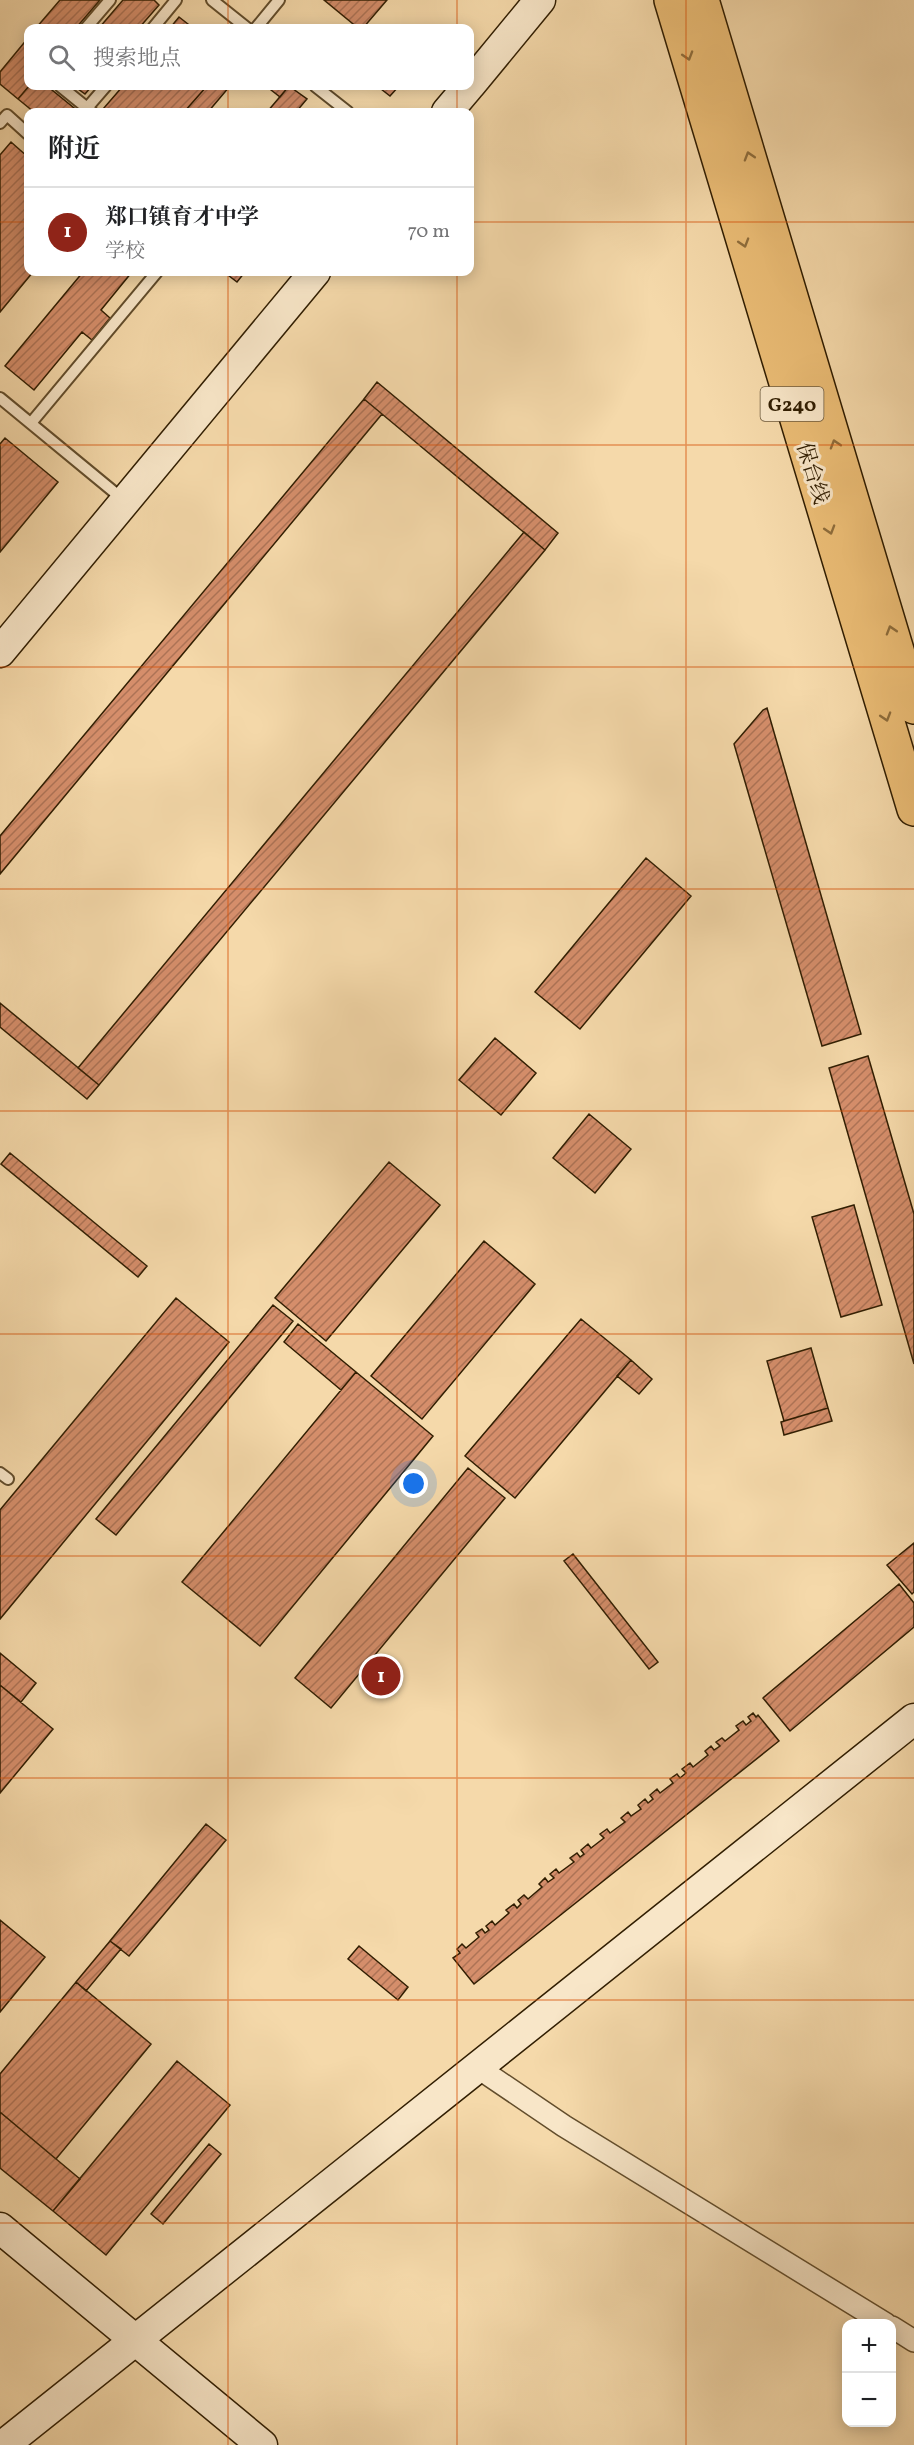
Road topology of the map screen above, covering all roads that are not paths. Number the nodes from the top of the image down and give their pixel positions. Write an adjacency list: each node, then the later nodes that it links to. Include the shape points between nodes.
1 (110, 0): 8 (lane)
2 (176, 0): 9 (lane)
3 (212, 0): 10 (lane)
4 (279, 0): 11 (lane)
5 (540, 0): 12 (street)
6 (671, 0): 30 (highway, 保台线 / G240, one-way to 30)
7 (702, 0): 29 (highway, 保台线 / G240, one-way to 7)
8 (89, 24)
9 (156, 24)
10 (242, 24)
11 (259, 24)
12 (474, 79)
13 (65, 90): 17 (lane)
14 (103, 90): 18 (lane)
15 (320, 90): 19 (lane)
16 (465, 90): 20 (street)
17 (88, 108)
18 (91, 108)
19 (343, 108)
20 (450, 108)
21 (0, 123): 22 (lane, via 6,115)
22 (24, 131)
23 (154, 276): 26 (lane)
24 (312, 276): 27 (street)
25 (0, 398): 26 (lane)
26 (31, 423): 27 (lane)
27 (125, 501): 28 (street)
28 (0, 652)
29 (914, 706)
30 (914, 808)
31 (914, 1719): 32 (street)
32 (477, 2067): 35 (street, via 564,2126); 38 (street)
33 (0, 2228): 38 (street)
34 (0, 2252): 38 (street)
35 (878, 2319)
36 (896, 2330): 37 (street)
37 (914, 2341)
38 (128, 2346): 39 (street); 40 (street); 41 (street)
39 (4, 2445)
40 (233, 2445)
41 (261, 2445)

